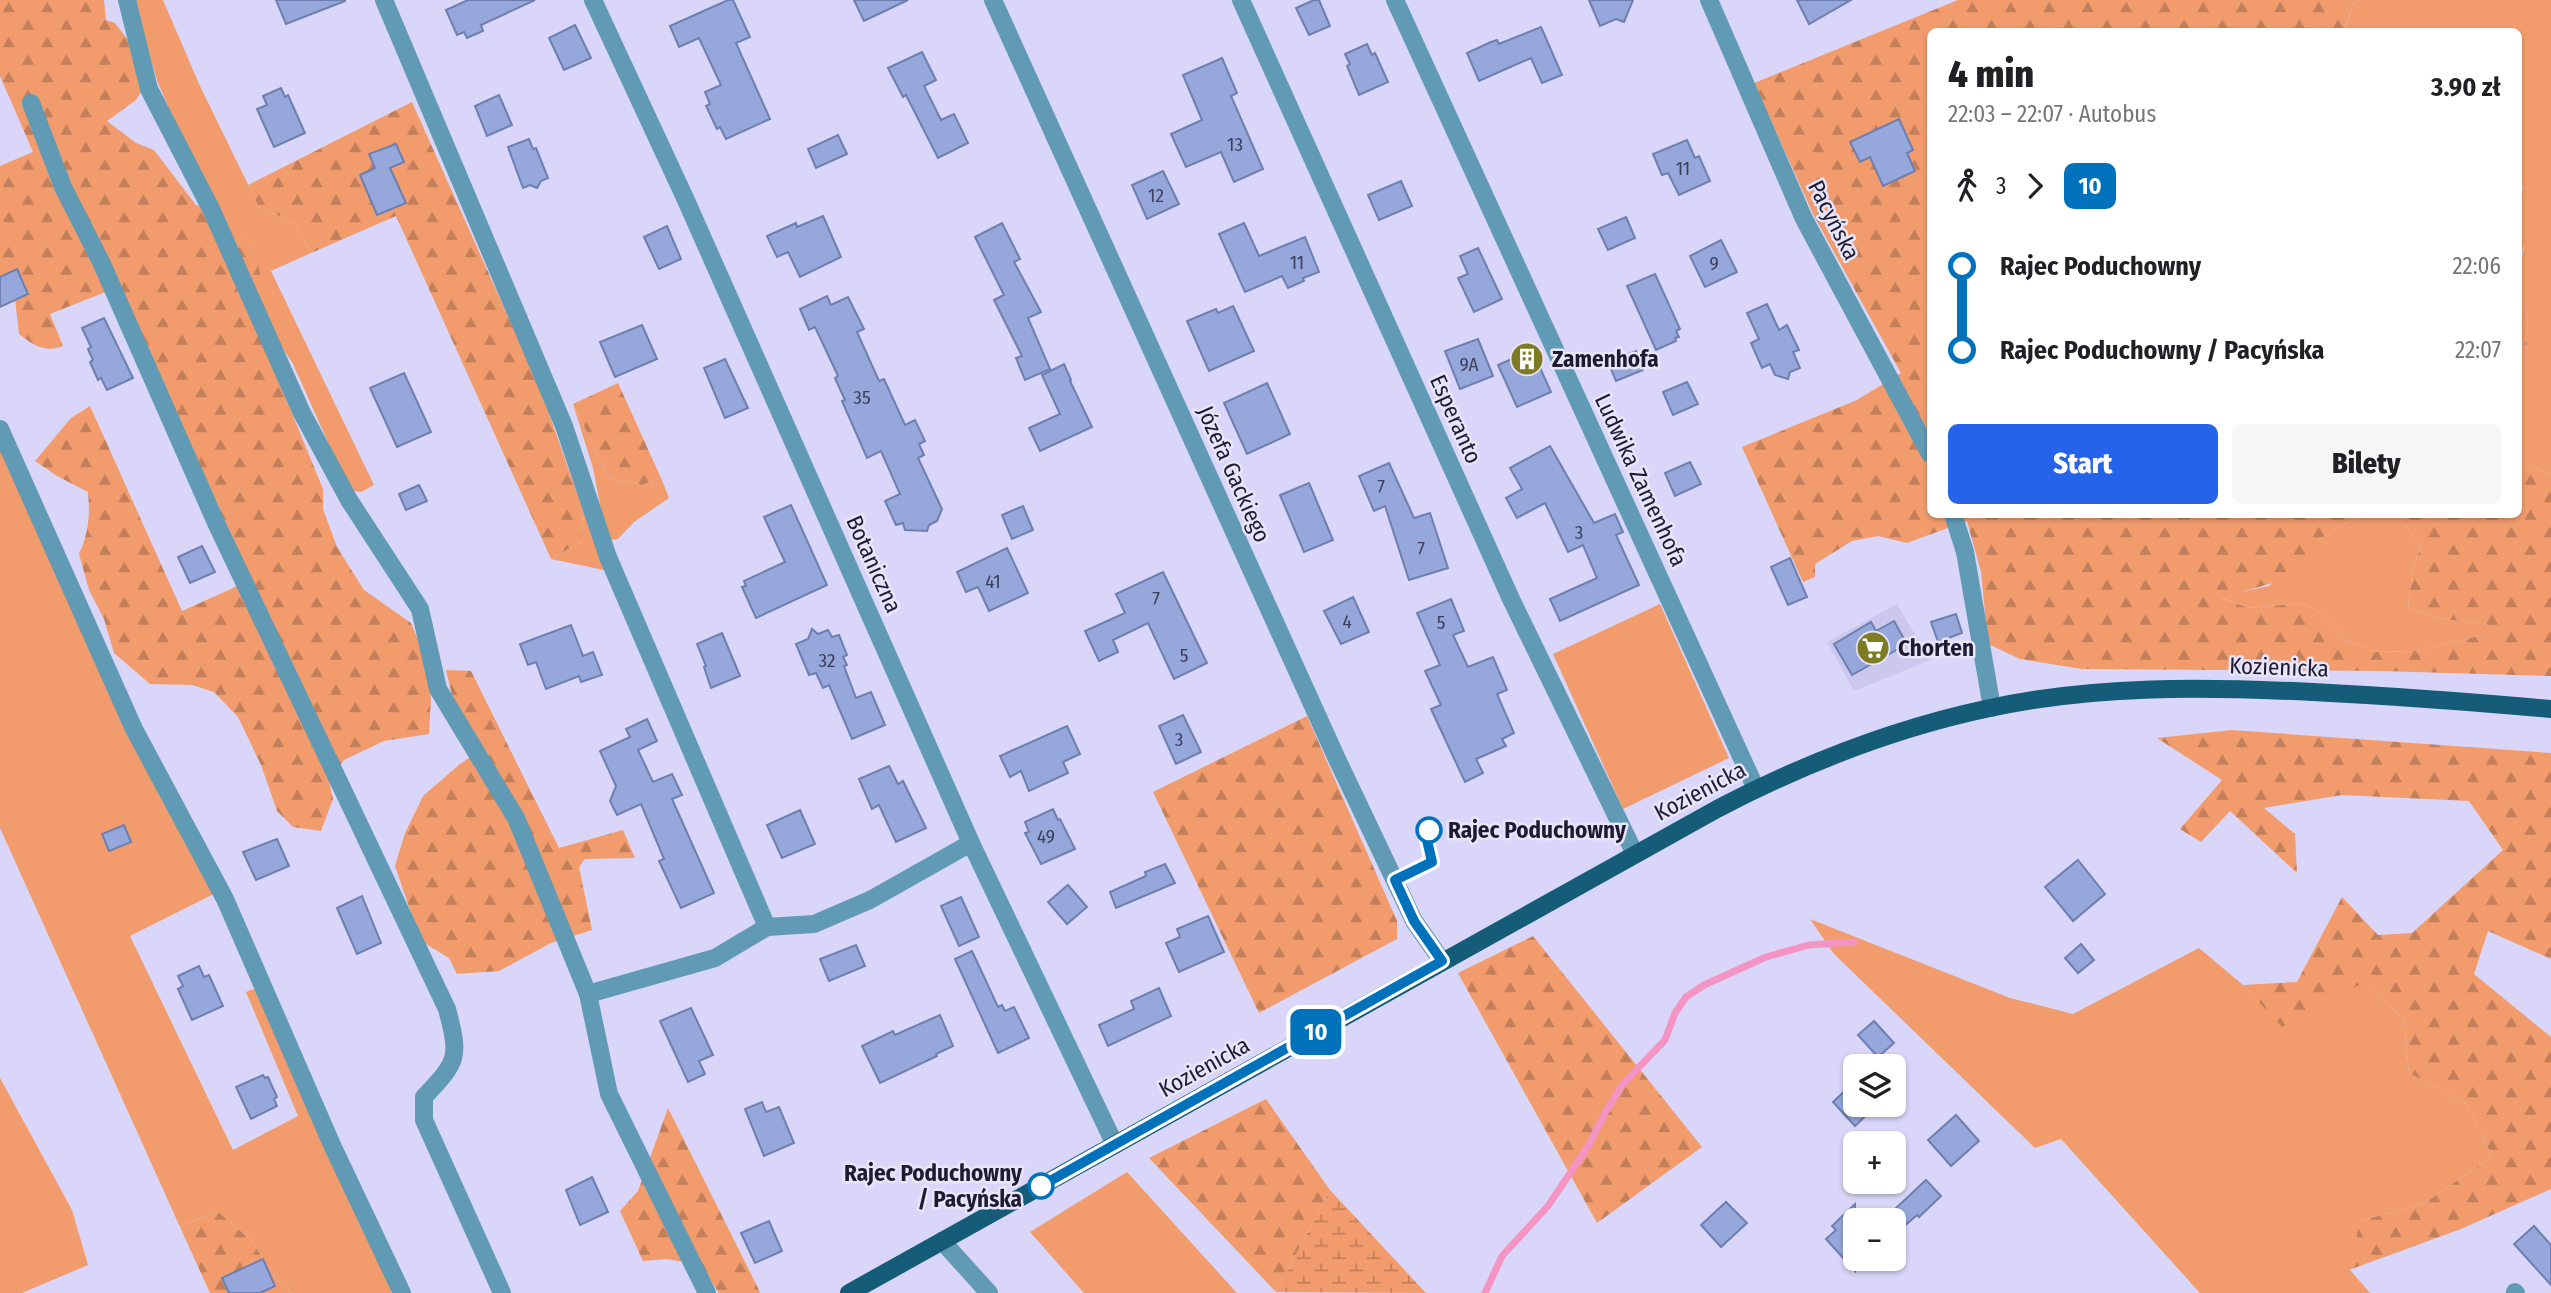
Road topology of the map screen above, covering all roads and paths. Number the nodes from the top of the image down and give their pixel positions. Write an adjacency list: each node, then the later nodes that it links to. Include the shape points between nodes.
1 (127, 0): 19 (street, via 149,89 211,209 302,413 349,500 420,609 438,689 516,818)
2 (384, 0): 17 (street, via 564,426 608,557)
3 (593, 0): 15 (street, Botaniczna)
4 (993, 0): 18 (street, Józefa Gackiego, via 1337,759 1414,921)
5 (1241, 0): 16 (street, Esperanto, via 1511,599)
6 (1395, 0): 14 (street, Ludwika Zamenhofa)
7 (1709, 0): 10 (street, Pacyńska, via 1804,219)
8 (31, 103): 23 (street, via 64,187 217,525 447,1009 456,1044 449,1070 424,1097 425,1120)
9 (0, 429): 22 (street, via 134,729 225,899)
10 (1927, 448)
11 (1954, 518): 12 (street, via 1965,552)
12 (1992, 708): 13 (main road, Kozienicka, via 2109,692 2248,689); 14 (main road, Kozienicka, via 1880,739)
13 (2551, 709)
14 (1756, 789): 16 (main road, Kozienicka)
15 (971, 843): 17 (street, via 870,900 814,924); 20 (street, Botaniczna)
16 (1635, 854): 18 (main road, Kozienicka)
17 (767, 927): 19 (street, via 715,958)
18 (1442, 961): 20 (main road, Kozienicka)
19 (589, 994): 24 (street, via 609,1094)
20 (1115, 1145): 21 (main road, Kozienicka)
21 (942, 1241): 25 (main road, Kozienicka); 26 (street)
22 (402, 1293)
23 (502, 1293)
24 (707, 1293)
25 (849, 1293)
26 (989, 1293)

